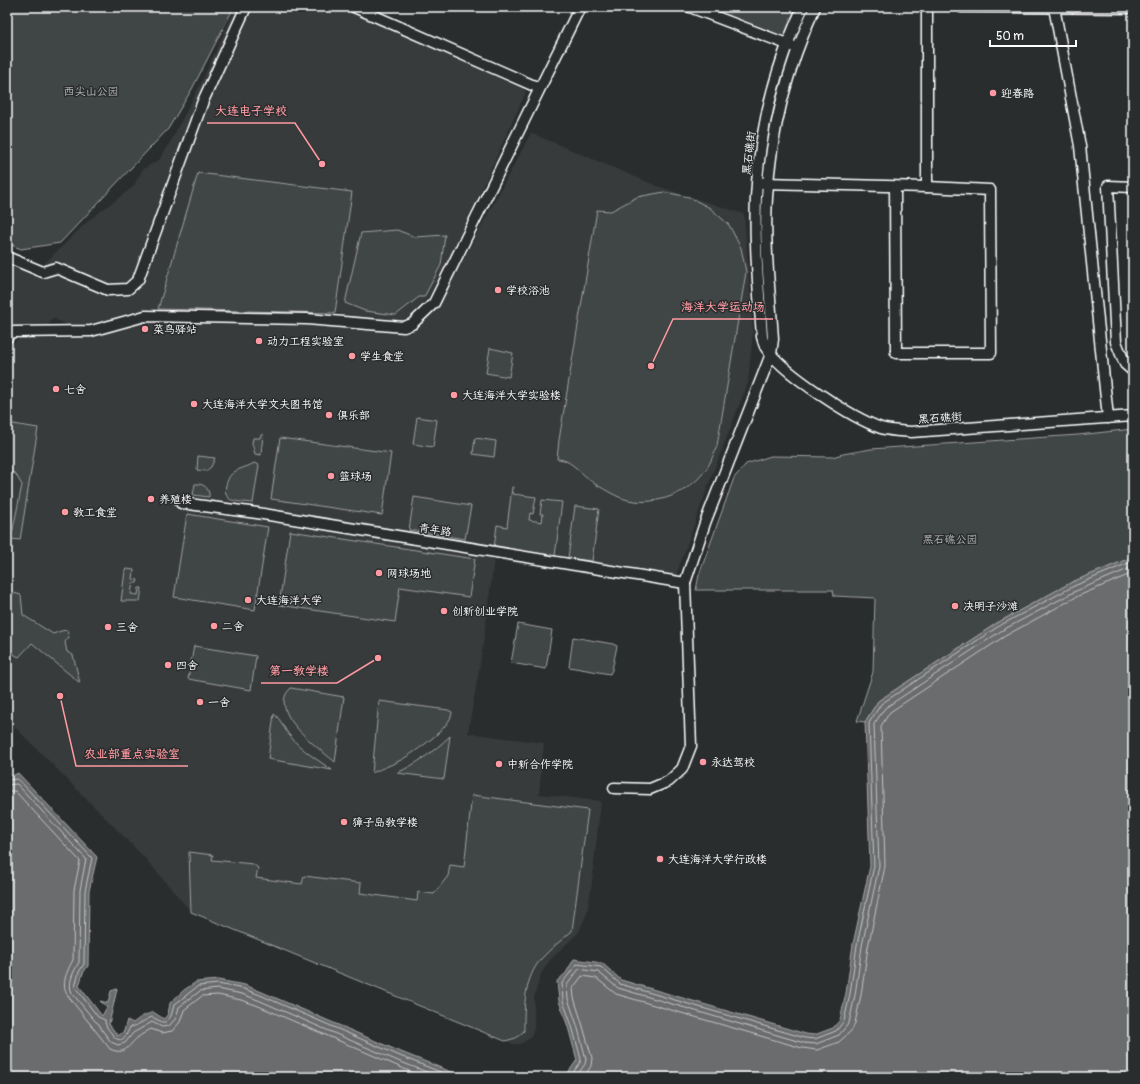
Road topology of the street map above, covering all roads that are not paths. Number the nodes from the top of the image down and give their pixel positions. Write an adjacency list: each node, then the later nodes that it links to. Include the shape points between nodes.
1 (246, 7): 19 (street, via 204,101 138,280 128,289 108,290 56,268 43,272)
2 (354, 7): 13 (street)
3 (580, 7): 13 (street)
4 (692, 7): 11 (street)
5 (803, 7): 11 (street, 黑石礁街)
6 (815, 7): 12 (street, 黑石礁街)
7 (927, 7): 17 (street)
8 (961, 7): 9 (street)
9 (1054, 8): 10 (street); 24 (street, via 1080,146)
10 (1133, 8)
11 (787, 44): 12 (street); 14 (street, 黑石礁街, via 767,109)
12 (797, 48): 15 (street, 黑石礁街, via 779,111)
13 (539, 88): 20 (street, via 434,303 412,324 404,327 307,319 146,316 91,331 11,332)
14 (757, 183): 15 (street); 21 (street, 黑石礁街, via 756,233 762,337)
15 (768, 183): 16 (street); 21 (street, 黑石礁街, via 767,233 773,339)
16 (895, 186): 17 (street); 17 (street, via 896,353 991,353 990,190)
17 (927, 187)
18 (1133, 187): 22 (street, via 1108,186 1116,342 1126,364)
19 (7, 257)
20 (7, 338)
21 (771, 354): 24 (street, 黑石礁街, via 802,380 847,411 880,427 895,431); 26 (street, via 705,523)
22 (1133, 371)
23 (1133, 416): 24 (street, 黑石礁街)
24 (1108, 418)
25 (181, 503): 26 (street, 青年路)
26 (685, 582): 27 (street, via 691,746 682,768 669,781 650,789)
27 (614, 788)

